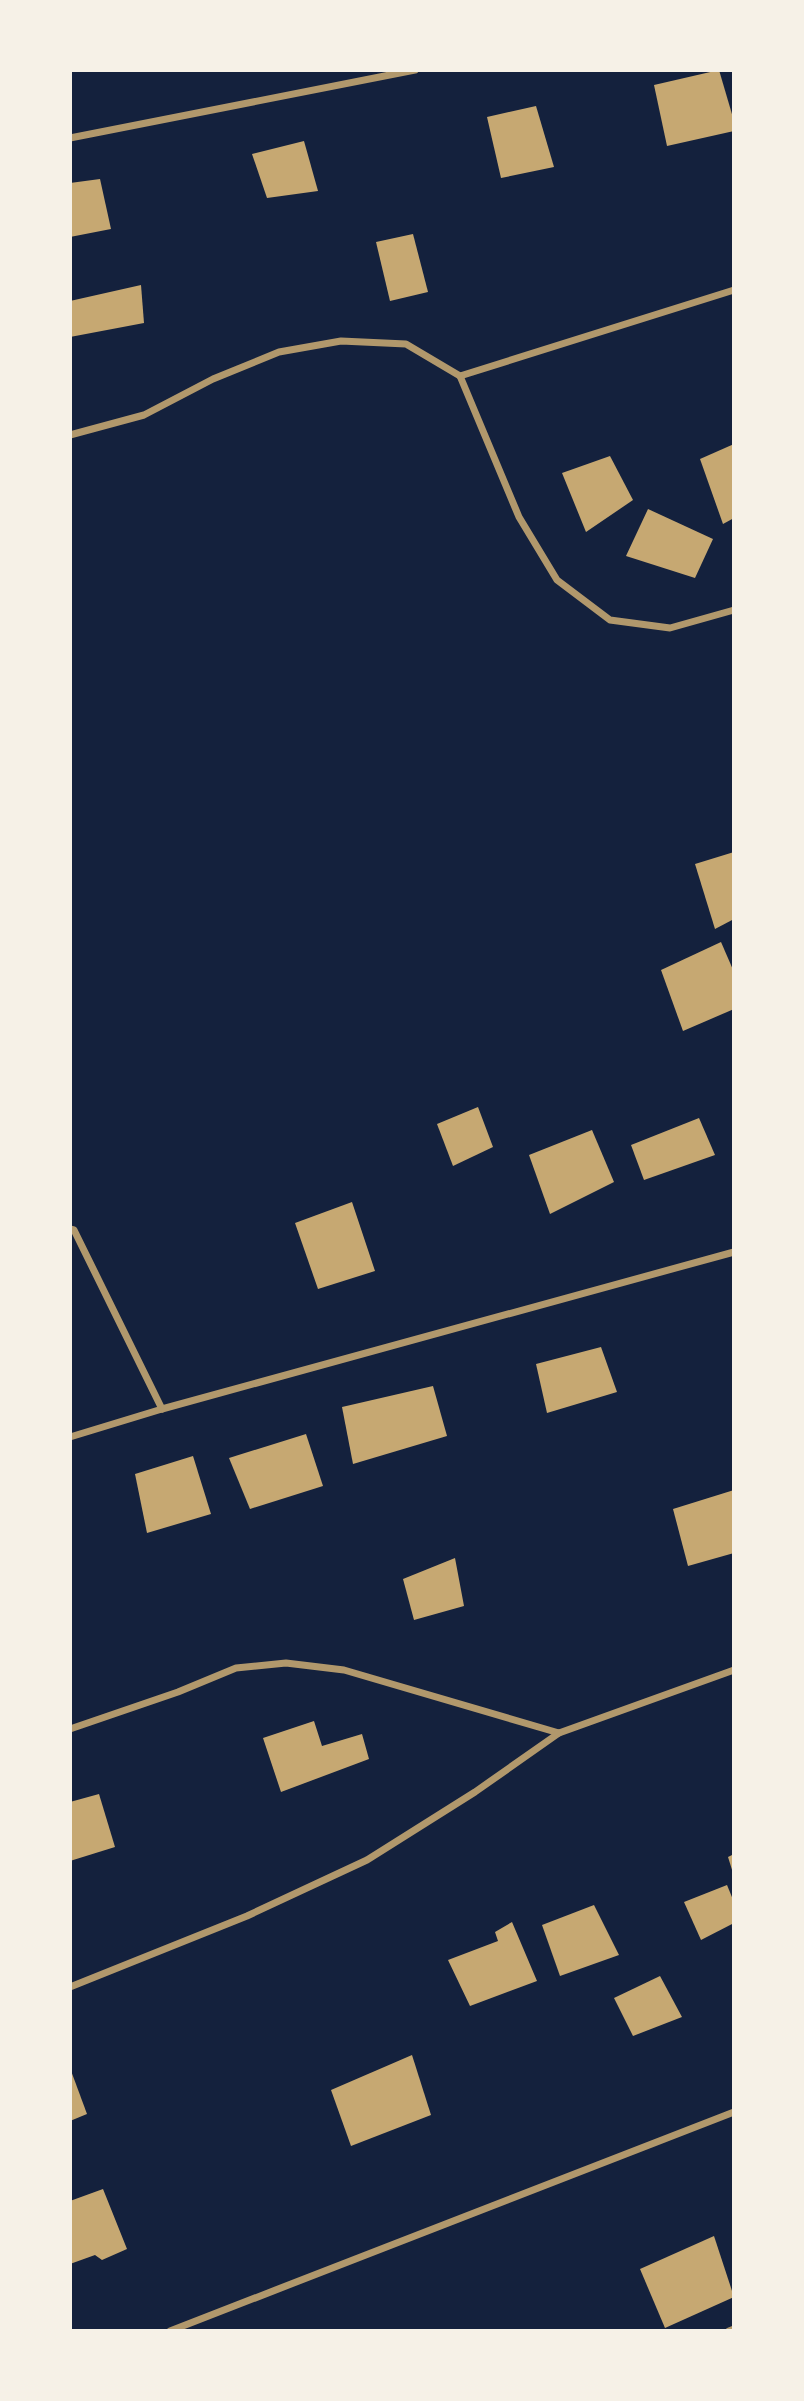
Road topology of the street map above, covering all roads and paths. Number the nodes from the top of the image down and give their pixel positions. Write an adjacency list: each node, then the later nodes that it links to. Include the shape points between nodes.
1 (415, 70): 2 (street)
2 (70, 138)
3 (734, 290): 4 (street)
4 (460, 376): 5 (street, via 405,344 341,341 279,352 144,415); 6 (street, via 519,517 557,580 610,620 670,628)
5 (70, 435)
6 (734, 610)
7 (70, 1229): 9 (street)
8 (734, 1252): 9 (street)
9 (162, 1409): 10 (street)
10 (70, 1437)
11 (734, 1670): 13 (street)
12 (70, 1729): 13 (street, via 236,1668 286,1663 344,1670)
13 (559, 1733): 14 (street, via 367,1860 247,1916)
14 (70, 1987)
15 (734, 2112): 16 (street)
16 (170, 2331)

